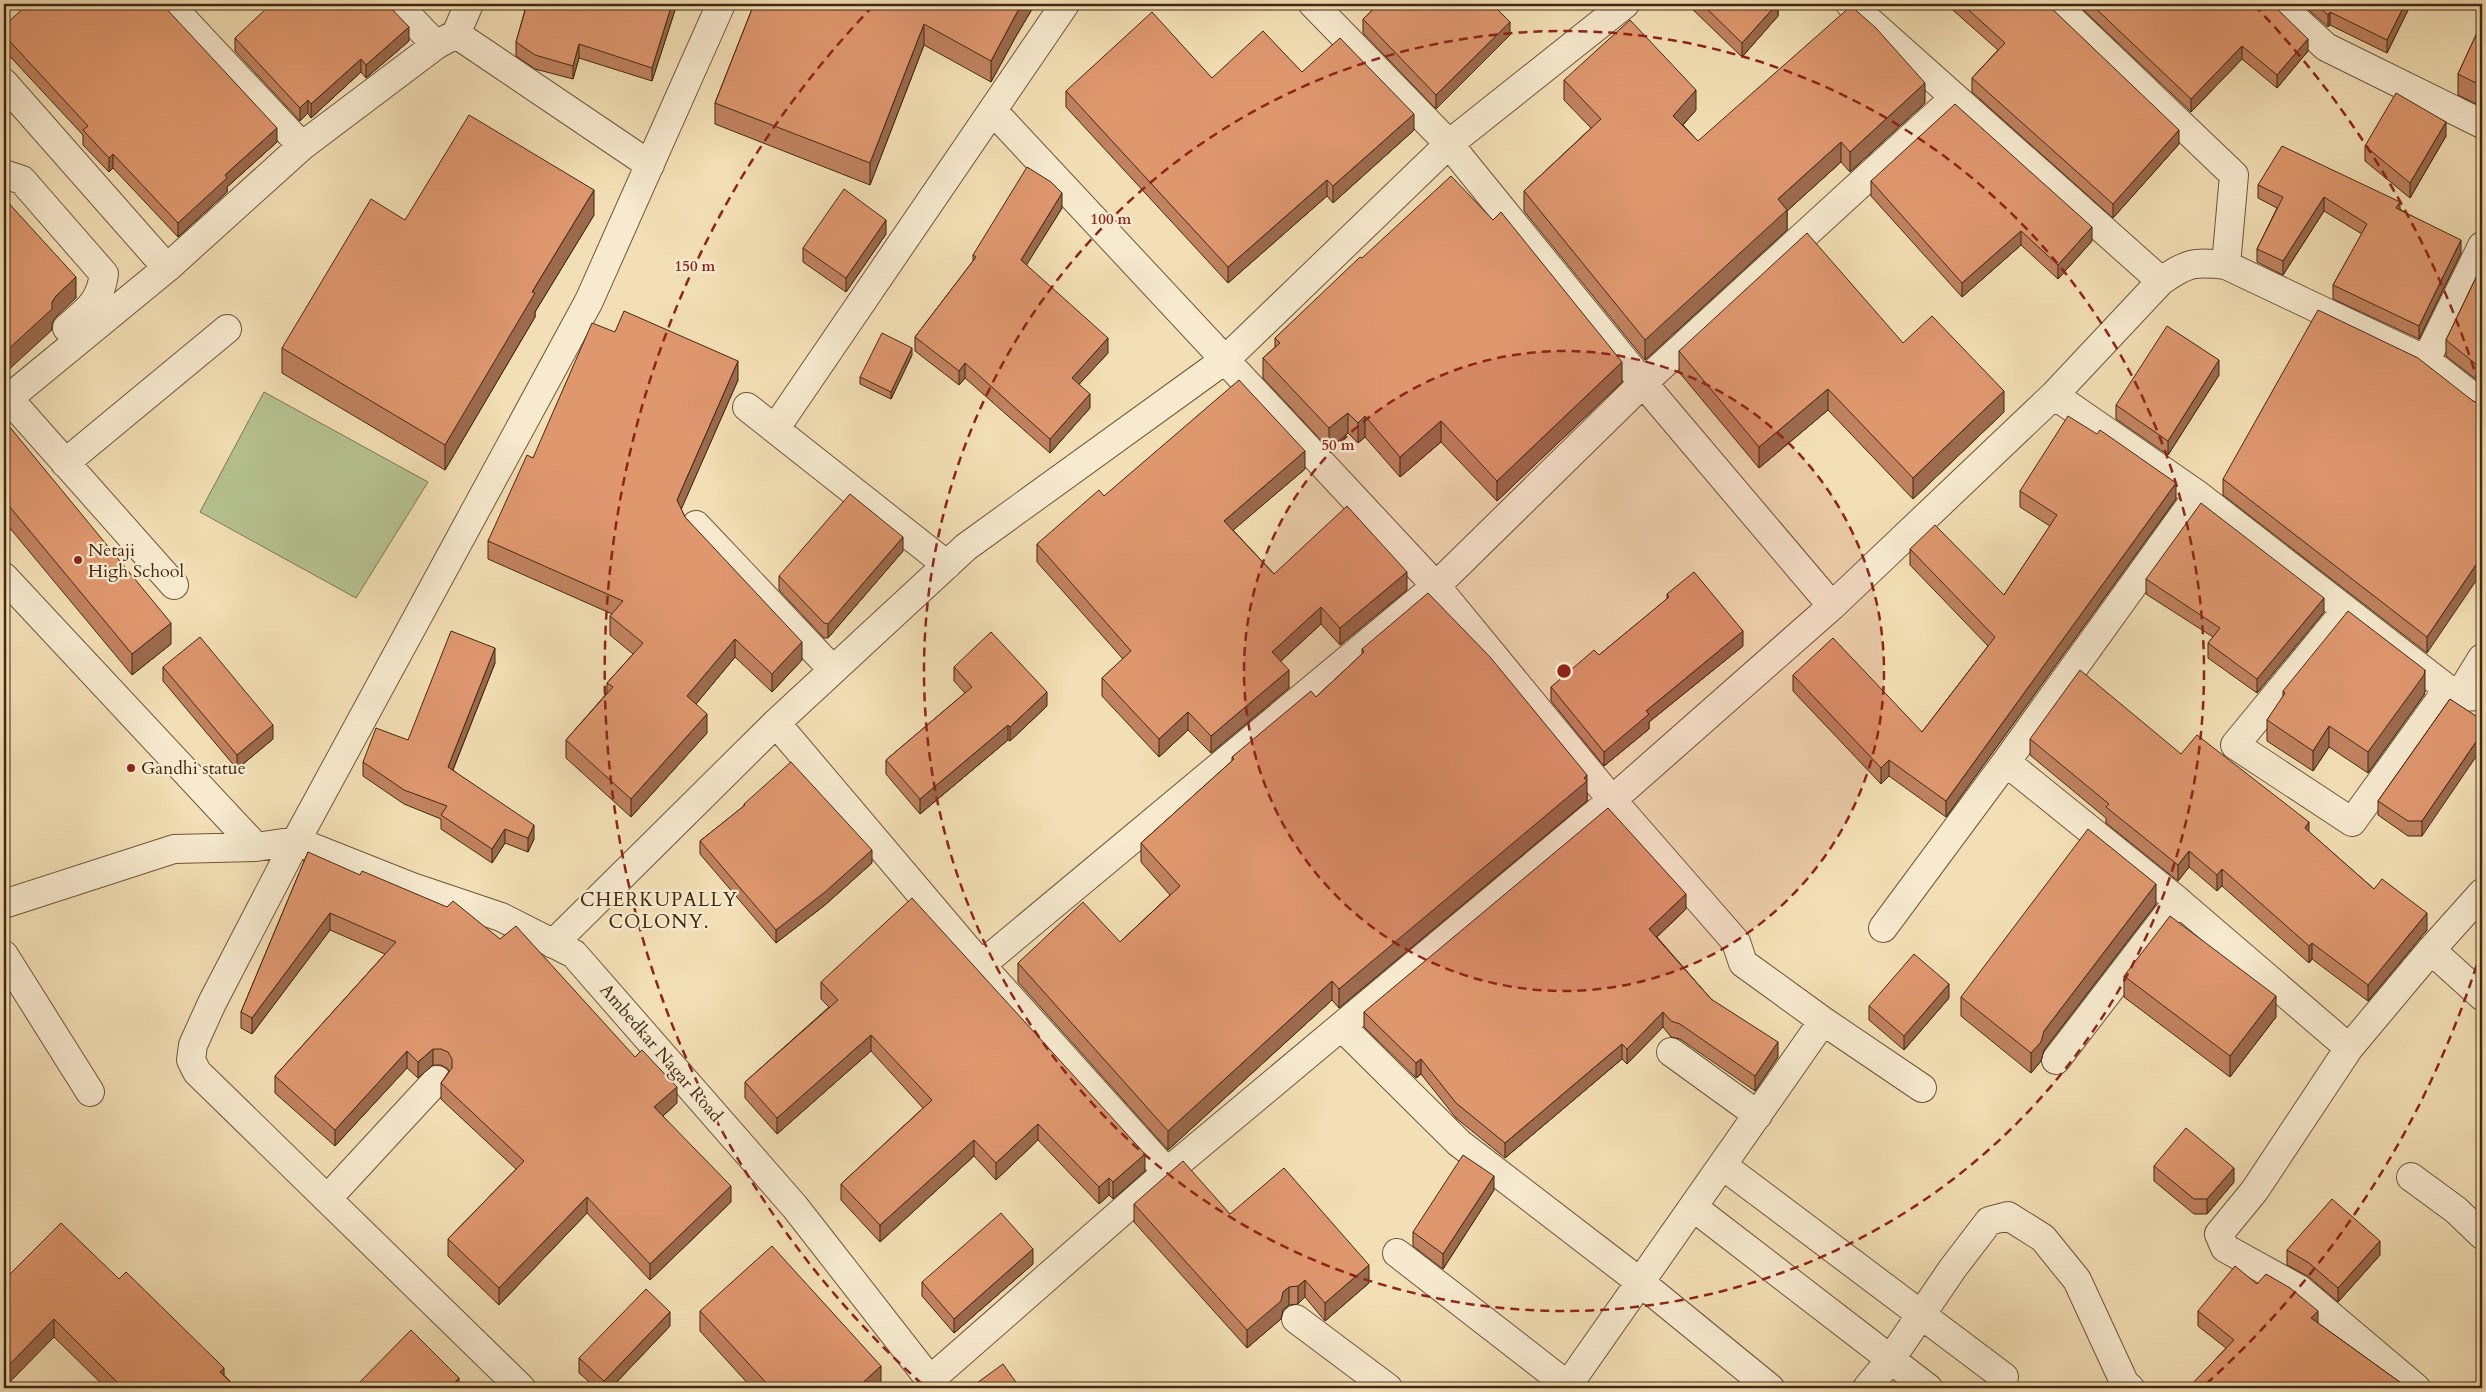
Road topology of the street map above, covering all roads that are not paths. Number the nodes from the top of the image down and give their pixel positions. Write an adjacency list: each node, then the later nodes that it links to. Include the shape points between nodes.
1 (169, 4): 17 (street)
2 (398, 4): 11 (street)
3 (469, 4): 11 (street)
4 (721, 4): 18 (street)
5 (1065, 4): 14 (street)
6 (1313, 4): 16 (street)
7 (1625, 4): 16 (street)
8 (1850, 4): 13 (street)
9 (2055, 4): 21 (street, via 2234,175)
10 (2279, 4): 15 (street, via 2326,47)
11 (446, 39): 17 (street); 18 (street)
12 (4, 83): 22 (street)
13 (1954, 98): 23 (street); 27 (street)
14 (993, 111): 25 (street); 32 (street)
15 (2482, 124)
16 (1449, 144): 25 (street); 27 (street)
17 (302, 146): 22 (street)
18 (650, 165): 48 (street, via 590,301)
19 (4, 174): 28 (street, via 22,180 104,274 101,292 93,305)
20 (2482, 246): 26 (street)
21 (2226, 265): 23 (street, via 2199,261 2182,266); 26 (street)
22 (167, 268): 28 (street)
23 (2161, 281): 29 (street)
24 (226, 329): 33 (street)
25 (1226, 359): 36 (street, via 966,547); 39 (street)
26 (2426, 360): 30 (street)
27 (1643, 383): 39 (street); 40 (street)
28 (5, 395): 33 (street)
29 (2054, 395): 34 (street); 40 (street)
30 (2482, 404)
31 (747, 407): 32 (street)
32 (775, 429): 36 (street)
33 (65, 463): 38 (street)
34 (2198, 495): 41 (street); 46 (street)
35 (696, 525): 43 (street)
36 (947, 566): 43 (street)
37 (4, 577): 49 (street)
38 (174, 585)
39 (1436, 586): 47 (street); 57 (street)
40 (1832, 606): 47 (street)
41 (2346, 610): 44 (street); 44 (street, via 2236,745 2352,822)
42 (2482, 658): 44 (street)
43 (833, 670): 45 (street)
44 (2463, 694)
45 (776, 723): 54 (street); 57 (street)
46 (2006, 762): 51 (street); 53 (street)
47 (1612, 800): 59 (street, via 1736,942 1743,964); 60 (street)
48 (296, 841): 49 (street); 54 (street, Ambedkar Nagar Road, via 412,887 501,916); 71 (street, via 212,1003 193,1045 191,1060 197,1072)
49 (256, 847): 52 (street, via 174,849)
50 (2482, 894): 55 (street)
51 (2178, 901): 61 (street); 63 (street)
52 (4, 904)
53 (1883, 928)
54 (553, 944): 80 (street, Ambedkar Nagar Road, via 574,954 795,1207)
55 (2431, 950): 58 (street); 61 (street)
56 (4, 955): 66 (street)
57 (982, 965): 69 (street)
58 (2482, 996)
59 (1822, 1021): 65 (street); 67 (street)
60 (1342, 1027): 69 (street); 75 (street, via 1459,1143)
61 (2349, 1048): 88 (street, via 2255,1190 2219,1234 2225,1248 2299,1289)
62 (1671, 1052): 67 (street)
63 (2056, 1060)
64 (437, 1080): 71 (street)
65 (1922, 1088)
66 (90, 1092)
67 (1758, 1115): 68 (street)
68 (1722, 1166): 72 (street); 76 (street)
69 (1167, 1172): 80 (street)
70 (2411, 1177): 73 (street, via 2456,1210)
71 (327, 1199): 82 (street)
72 (1693, 1207): 75 (street); 78 (street)
73 (2482, 1235)
74 (1397, 1253): 81 (street)
75 (1640, 1282): 81 (street); 84 (street)
76 (1921, 1314): 78 (street); 79 (street); 87 (street, via 1989,1221 2008,1216 2044,1238 2077,1280 2125,1384)
77 (1296, 1320): 83 (street)
78 (1890, 1360): 85 (street); 86 (street)
79 (2004, 1377)
80 (931, 1384)
81 (1568, 1387)
82 (521, 1388)
83 (1388, 1388)
84 (1770, 1388)
85 (1867, 1388)
86 (1928, 1388)
87 (2130, 1388)
88 (2416, 1388)

